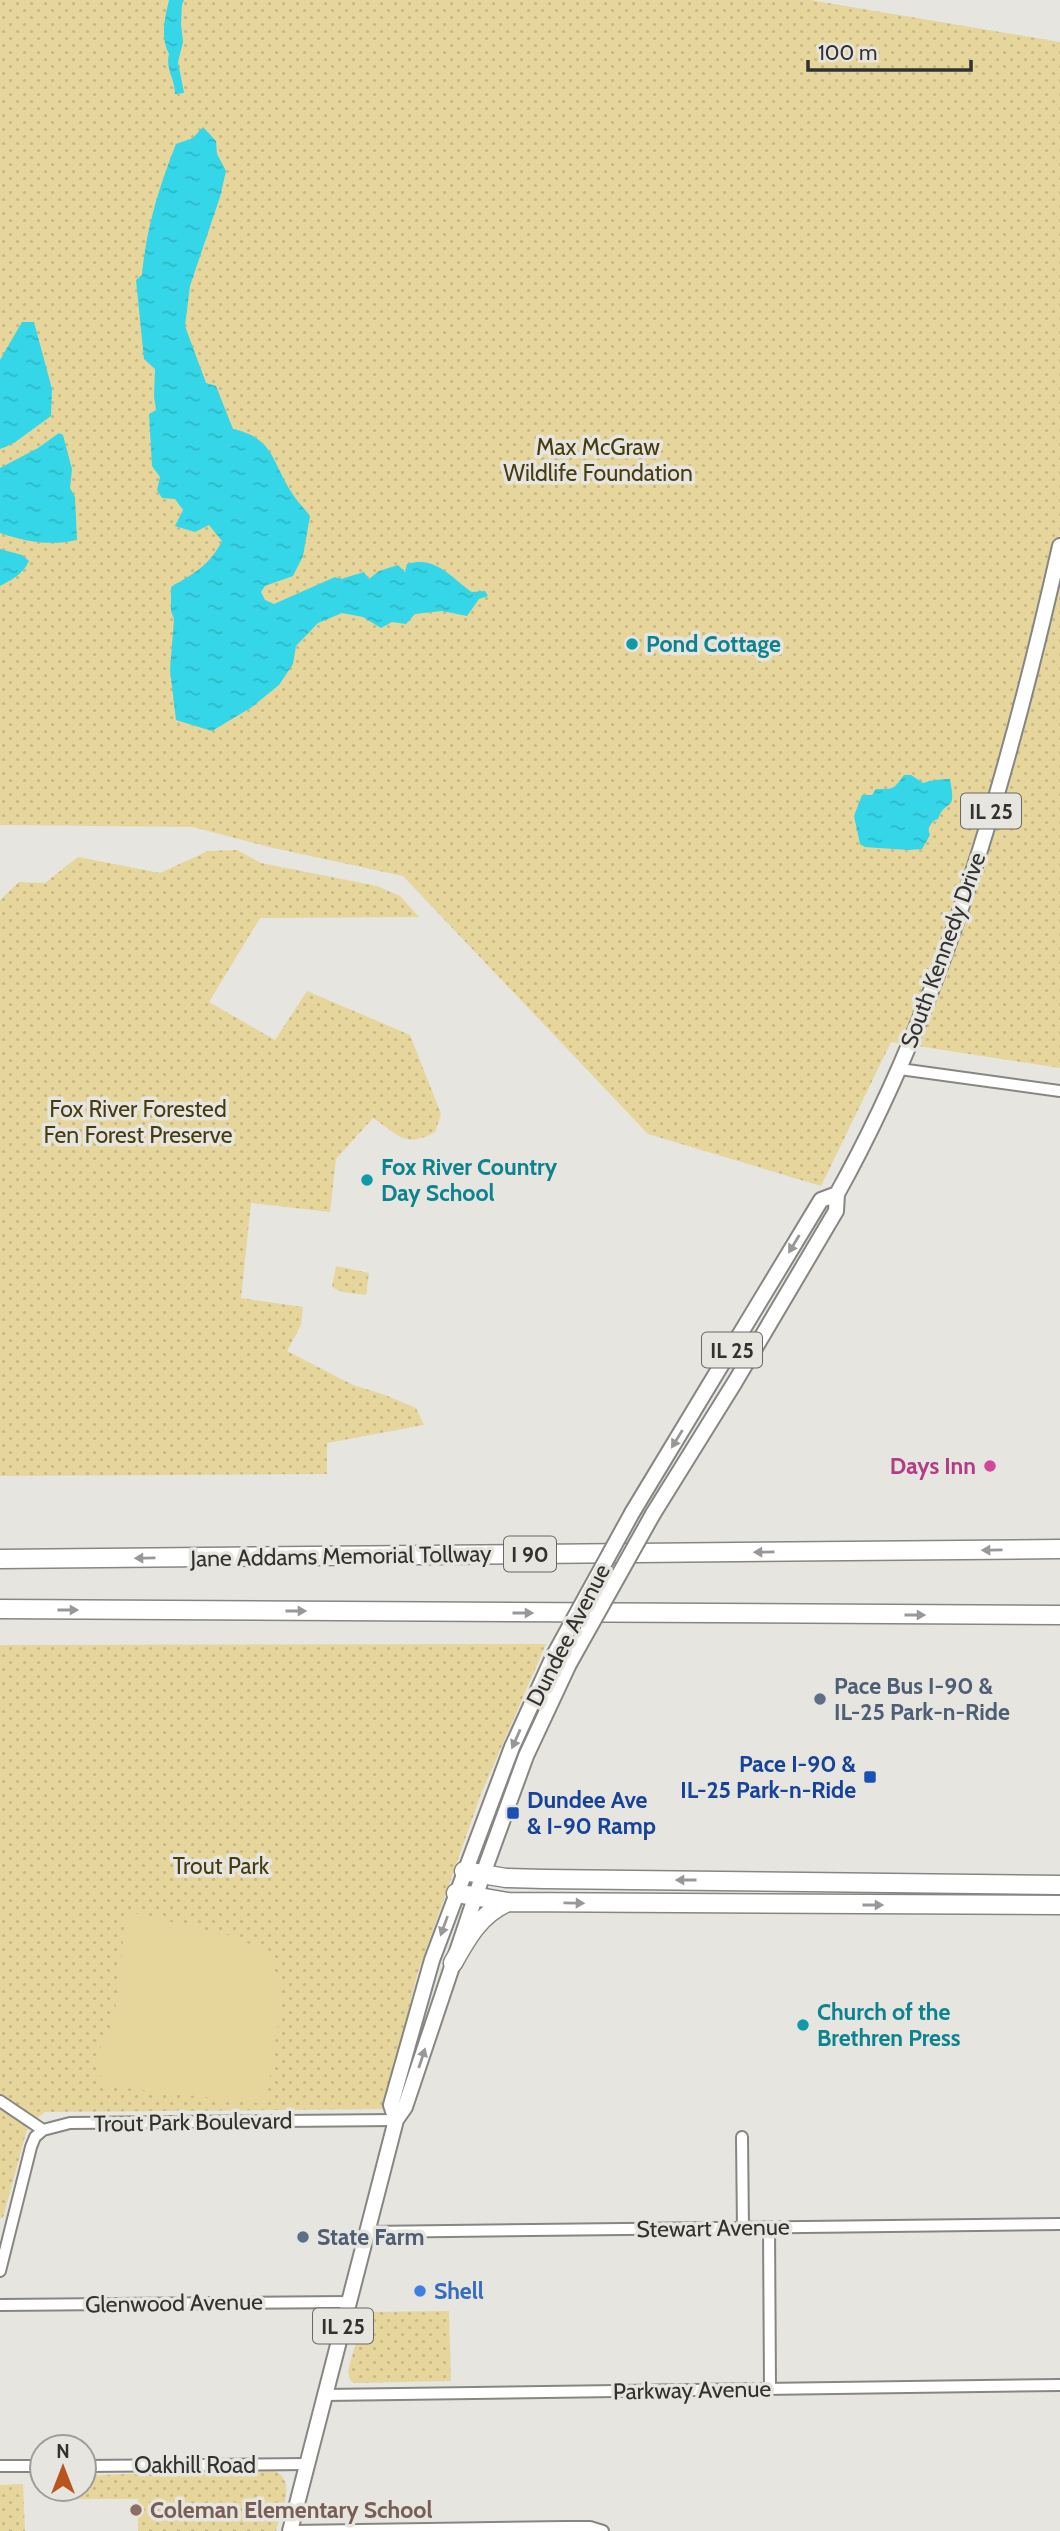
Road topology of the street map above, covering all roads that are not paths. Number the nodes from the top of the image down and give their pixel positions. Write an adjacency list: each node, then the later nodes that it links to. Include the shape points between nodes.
1 (1060, 546): 2 (main road, South Kennedy Drive / IL 25, via 1033,665 987,825)
2 (900, 1069): 3 (street); 4 (main road, Dundee Avenue / IL 25)
3 (1060, 1091)
4 (836, 1194): 9 (main road, Dundee Avenue / IL 25, one-way to 9, bridge, via 821,1200 632,1513 554,1655); 10 (main road, Dundee Avenue / IL 25, bridge, via 836,1211 653,1514 569,1664 526,1756)
5 (1060, 1549): 6 (highway, Jane Addams Memorial Tollway / I 90, one-way to 6)
6 (0, 1559)
7 (0, 1609): 8 (highway, one-way to 8)
8 (1060, 1618)
9 (464, 1871): 10 (highway); 14 (main road, Dundee Avenue / IL 25)
10 (483, 1874): 12 (highway, one-way to 10, via 544,1879); 15 (main road, Dundee Avenue / IL 25)
11 (1060, 1874): 12 (highway)
12 (894, 1882): 13 (highway)
13 (1060, 1885)
14 (456, 1893): 15 (highway); 20 (main road, Dundee Avenue / IL 25, one-way to 20, via 391,2105)
15 (477, 1897): 16 (highway); 18 (main road, Dundee Avenue / IL 25)
16 (508, 1902): 17 (highway, one-way to 17); 18 (highway, via 473,1928)
17 (1056, 1905)
18 (453, 1963): 20 (main road, Dundee Avenue / IL 25, one-way to 18, via 405,2107)
19 (0, 2101): 21 (street)
20 (396, 2120): 21 (street, Trout Park Boulevard, via 70,2123); 26 (main road, Dundee Avenue / IL 25)
21 (43, 2130): 27 (street, via 31,2147)
22 (741, 2137): 25 (street)
23 (1060, 2224): 24 (street, Stewart Avenue)
24 (769, 2227): 25 (street, Stewart Avenue); 31 (street)
25 (743, 2228): 26 (street, Stewart Avenue)
26 (367, 2232): 28 (main road, Dundee Avenue / IL 25)
27 (0, 2271)
28 (349, 2302): 29 (street, Glenwood Avenue); 32 (main road, Dundee Avenue / IL 25)
29 (0, 2305)
30 (1060, 2385): 31 (street, Parkway Avenue)
31 (770, 2388): 32 (street, Parkway Avenue)
32 (325, 2395): 33 (main road, Dundee Avenue / IL 25)
33 (307, 2464): 36 (street, Oakhill Road); 37 (main road, Dundee Avenue / IL 25)
34 (0, 2466): 35 (street)
35 (28, 2466)
36 (98, 2466)
37 (291, 2531): 38 (street, via 566,2527)
38 (603, 2531)

